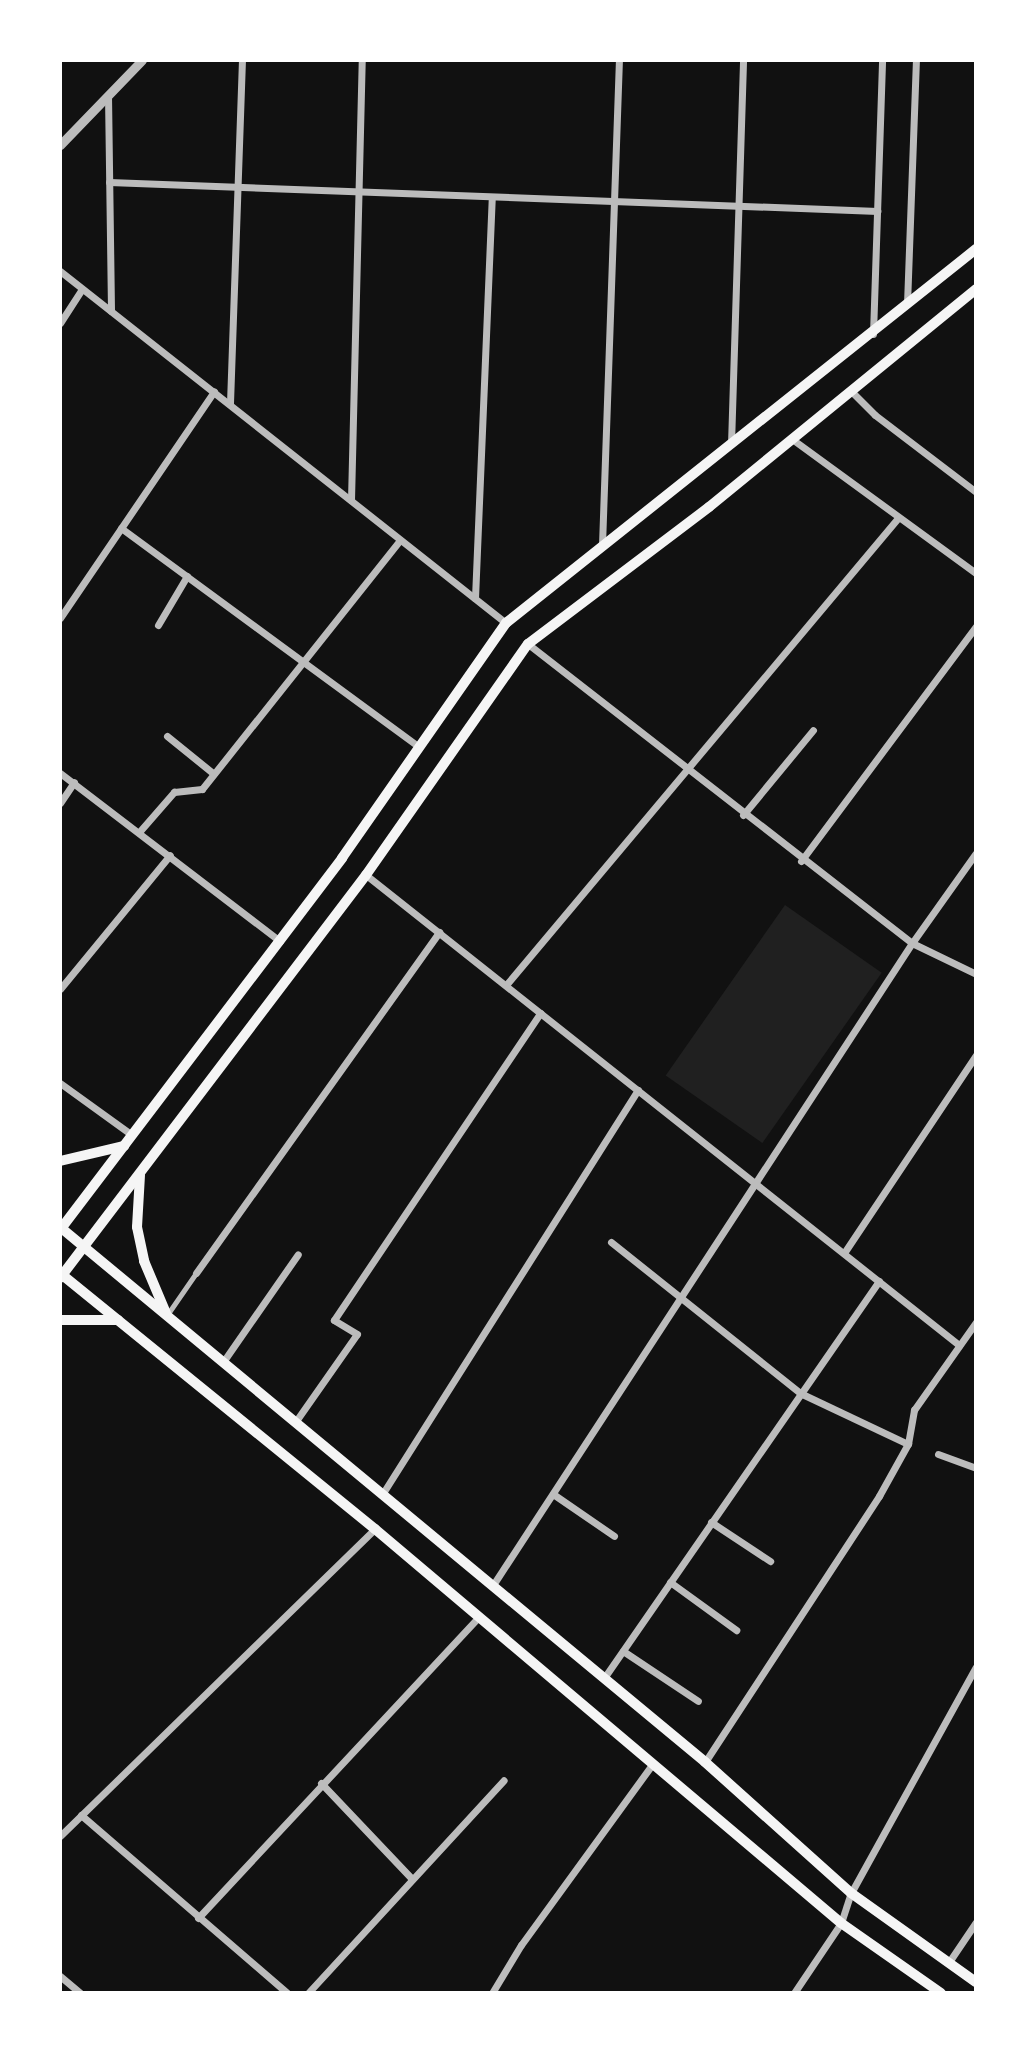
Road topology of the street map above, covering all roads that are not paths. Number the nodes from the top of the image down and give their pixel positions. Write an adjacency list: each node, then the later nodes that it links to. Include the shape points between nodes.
1 (142, 60): 8 (street)
2 (242, 60): 11 (street)
3 (362, 60): 12 (street)
4 (619, 60): 14 (street)
5 (743, 60): 15 (street)
6 (882, 60): 16 (street)
7 (916, 60): 21 (street)
8 (108, 95): 9 (street); 10 (street)
9 (60, 145)
10 (109, 182): 11 (street); 22 (street)
11 (237, 187): 12 (street); 27 (street)
12 (359, 192): 13 (street); 31 (street)
13 (492, 197): 14 (street); 38 (street)
14 (614, 201): 15 (street); 35 (street)
15 (738, 206): 16 (street); 29 (street)
16 (877, 211): 24 (street)
17 (976, 249): 21 (main road)
18 (60, 271): 19 (street)
19 (82, 289): 22 (street); 23 (street)
20 (976, 289): 25 (main road)
21 (907, 306): 24 (main road)
22 (111, 311): 26 (street)
23 (60, 323)
24 (873, 334): 29 (main road)
25 (850, 390): 28 (main road); 30 (street)
26 (214, 391): 27 (street); 33 (street)
27 (230, 403): 31 (street)
28 (792, 439): 32 (street); 43 (main road)
29 (731, 444): 35 (main road)
30 (976, 492)
31 (351, 500): 34 (street)
32 (898, 518): 36 (street); 48 (street)
33 (121, 528): 37 (street); 39 (street)
34 (400, 540): 38 (street); 44 (street)
35 (602, 545): 40 (main road)
36 (976, 573)
37 (187, 576): 41 (street); 44 (street)
38 (475, 598): 40 (street)
39 (60, 618)
40 (506, 623): 47 (main road)
41 (158, 625)
42 (976, 626): 57 (street)
43 (528, 644): 48 (street); 58 (main road)
44 (304, 663): 47 (street); 50 (street)
45 (813, 730): 53 (street)
46 (167, 736): 50 (street)
47 (419, 747): 60 (main road)
48 (689, 772): 53 (street); 63 (street)
49 (60, 773): 51 (street)
50 (214, 774): 54 (street, via 200,791 173,794)
51 (74, 782): 52 (street); 54 (street)
52 (60, 803)
53 (743, 815): 57 (street)
54 (140, 831): 56 (street)
55 (976, 853): 61 (street)
56 (170, 855): 60 (street); 64 (street)
57 (801, 861): 61 (street)
58 (366, 875): 59 (street); 72 (main road)
59 (439, 932): 63 (street); 79 (street)
60 (280, 941): 69 (main road)
61 (912, 943): 62 (street); 73 (street)
62 (976, 974)
63 (506, 985): 65 (street)
64 (60, 989)
65 (540, 1013): 68 (street); 90 (street, via 334,1320 357,1334)
66 (976, 1055): 77 (street)
67 (60, 1083): 69 (street)
68 (638, 1090): 73 (street); 94 (street)
69 (132, 1135): 70 (main road)
70 (124, 1146): 71 (main road); 74 (main road)
71 (60, 1161)
72 (140, 1175): 76 (main road); 83 (main road, via 137,1227 144,1261)
73 (756, 1184): 77 (street); 82 (street)
74 (60, 1228): 76 (main road)
75 (611, 1242): 82 (street)
76 (84, 1248): 80 (main road); 83 (main road)
77 (844, 1253): 81 (street)
78 (298, 1254): 88 (street)
79 (196, 1273): 83 (street)
80 (61, 1275): 85 (main road)
81 (879, 1281): 87 (street); 89 (street)
82 (682, 1298): 89 (street); 95 (street)
83 (167, 1315): 88 (main road)
84 (60, 1320): 85 (main road)
85 (120, 1320): 97 (main road)
86 (976, 1322): 87 (street)
87 (959, 1345): 91 (street, via 914,1410)
88 (223, 1362): 90 (main road)
89 (800, 1393): 91 (street); 96 (street)
90 (296, 1421): 94 (main road)
91 (908, 1444): 108 (street)
92 (938, 1454): 93 (street)
93 (976, 1468)
94 (383, 1493): 101 (main road)
95 (553, 1494): 98 (street); 101 (street)
96 (711, 1522): 99 (street); 100 (street)
97 (375, 1529): 102 (main road); 112 (street)
98 (614, 1536)
99 (770, 1561)
100 (670, 1582): 103 (street); 104 (street)
101 (493, 1585): 106 (main road)
102 (479, 1617): 109 (main road); 111 (street)
103 (736, 1630)
104 (623, 1651): 106 (street); 107 (street)
105 (976, 1667): 115 (street)
106 (604, 1678): 108 (main road)
107 (698, 1701)
108 (705, 1762): 115 (main road)
109 (652, 1765): 118 (main road); 126 (street)
110 (504, 1780): 114 (street)
111 (321, 1783): 114 (street); 116 (street)
112 (81, 1815): 113 (street); 116 (street)
113 (60, 1836)
114 (412, 1879): 125 (street)
115 (851, 1893): 118 (street); 119 (main road)
116 (198, 1918): 124 (street)
117 (976, 1922): 119 (street)
118 (841, 1923): 122 (main road); 127 (street)
119 (949, 1962): 121 (main road)
120 (60, 1976): 123 (street)
121 (976, 1982)
122 (927, 1989): 128 (main road)
123 (80, 1993)
124 (287, 1993)
125 (308, 1993)
126 (492, 1993)
127 (794, 1993)
128 (941, 1993)

